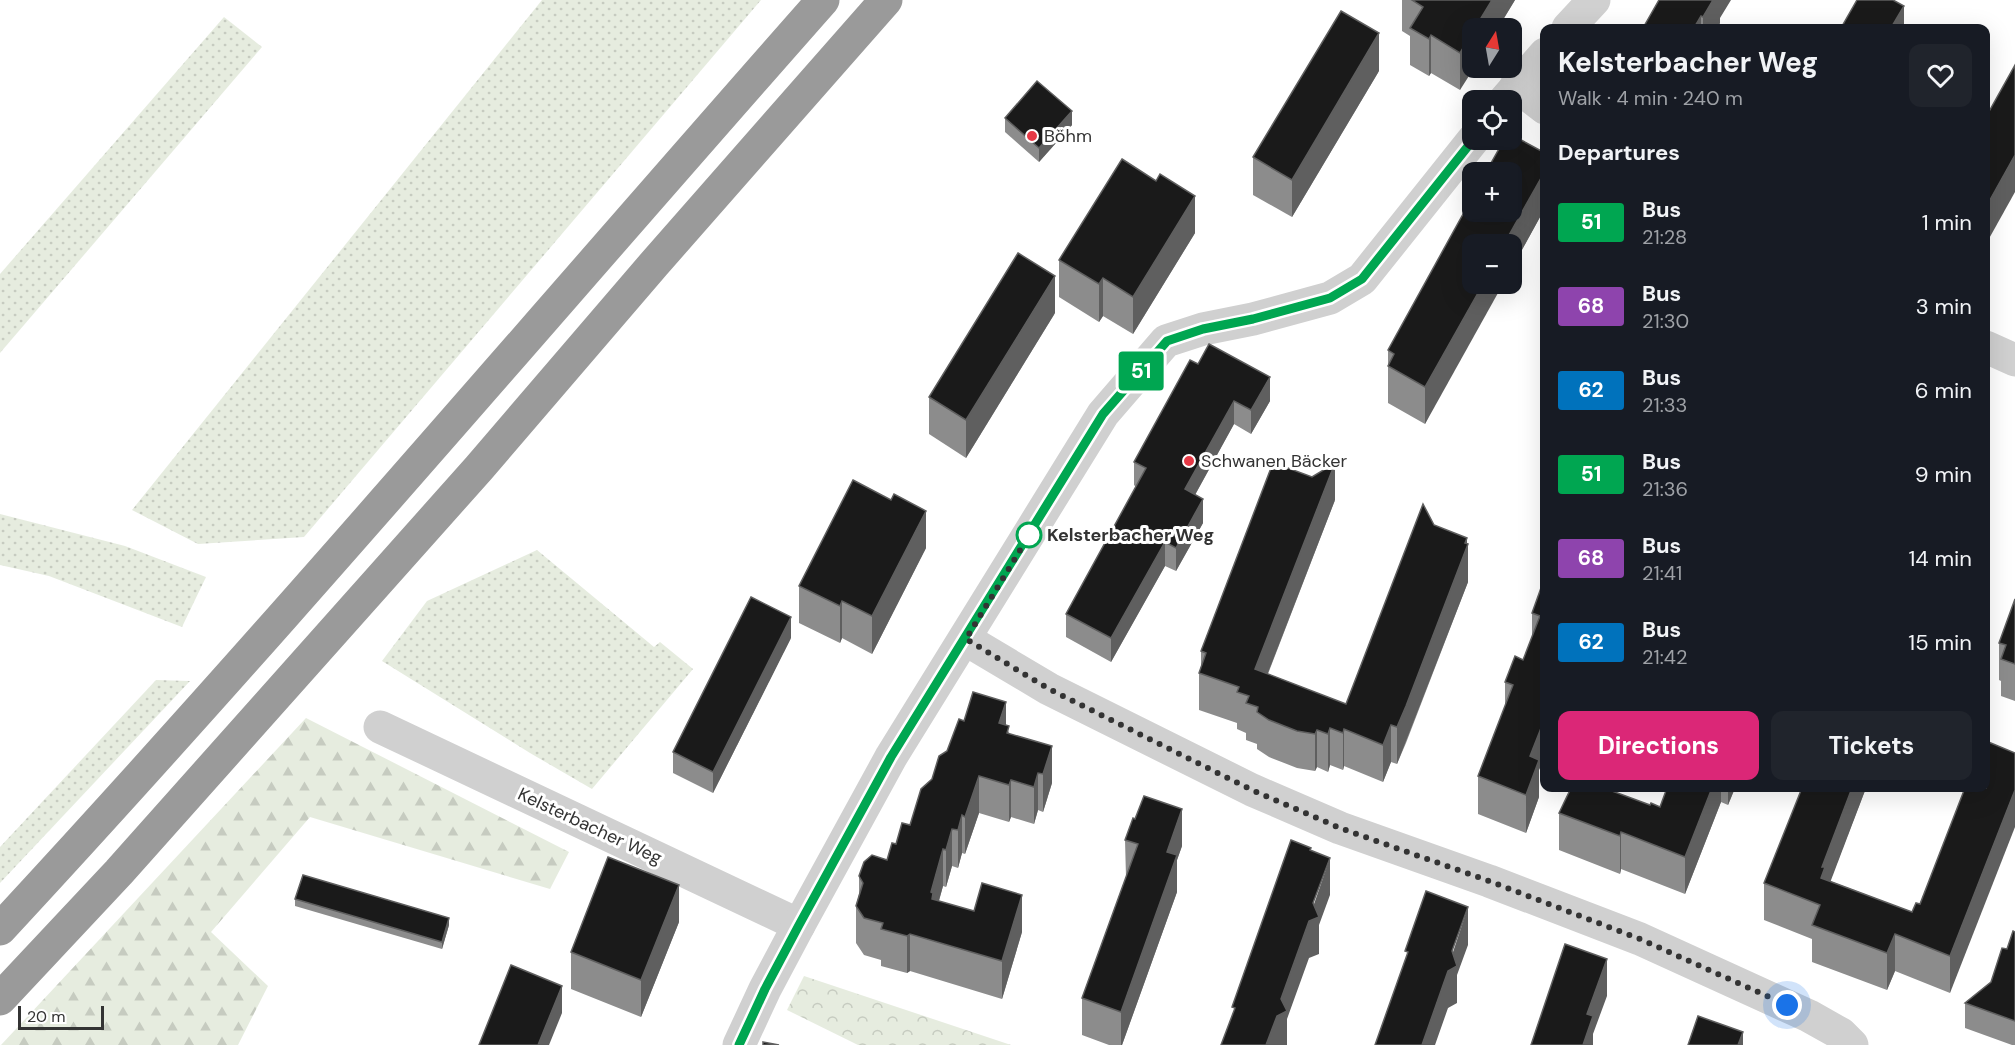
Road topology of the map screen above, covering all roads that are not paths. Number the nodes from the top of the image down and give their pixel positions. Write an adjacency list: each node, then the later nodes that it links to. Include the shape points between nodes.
1 (823, 0): 15 (highway, via 287,612)
2 (886, 0): 16 (highway, via 479,468 119,872)
3 (1594, 0): 4 (street)
4 (1572, 24)
5 (1540, 60): 6 (street)
6 (1513, 90)
7 (1522, 98): 8 (street)
8 (1540, 106)
9 (1465, 150): 12 (street, via 1362,279 1330,298 1167,341 1103,414)
10 (1990, 349): 11 (street)
11 (2015, 360)
12 (966, 639): 14 (street, via 891,757); 18 (street, via 1049,689 1252,790 1340,828 1640,939 1809,1016)
13 (380, 727): 14 (street, Kelsterbacher Weg)
14 (799, 925): 17 (street)
15 (0, 929)
16 (0, 999)
17 (739, 1045)
18 (1852, 1045)

